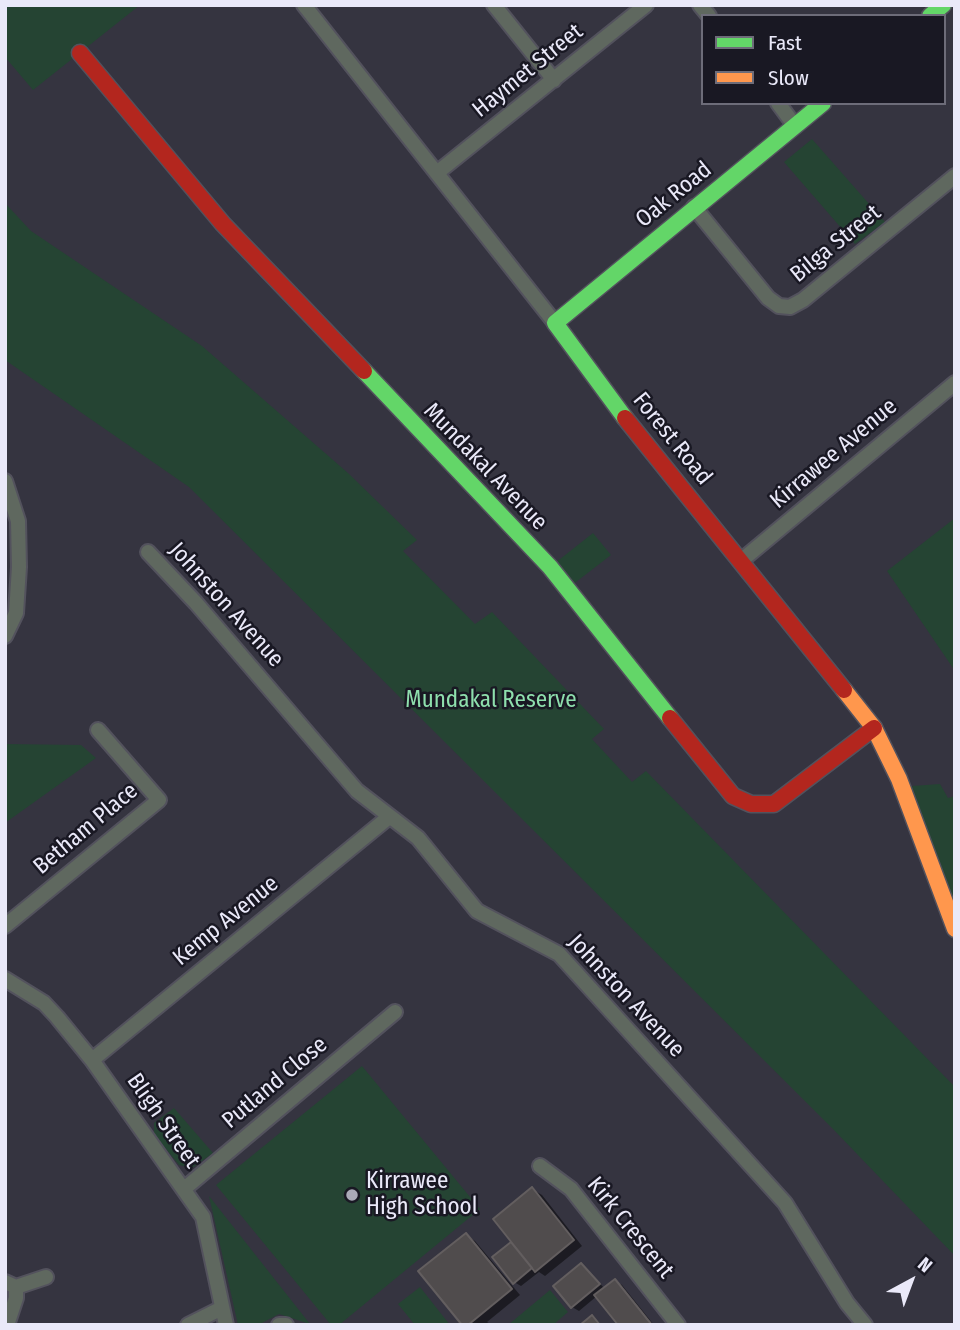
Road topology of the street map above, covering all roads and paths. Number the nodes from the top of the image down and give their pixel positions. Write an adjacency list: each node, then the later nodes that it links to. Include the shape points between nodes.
1 (304, 5): 9 (street, Forest Road)
2 (494, 5): 5 (street)
3 (646, 5): 5 (street, Haymet Street)
4 (80, 53): 18 (street, Mundakal Avenue, via 223,224 550,567 733,796 751,804 774,804)
5 (554, 80): 9 (street, Haymet Street)
6 (779, 105): 8 (street)
7 (820, 105): 8 (street, Oak Road)
8 (795, 126): 11 (street, Oak Road)
9 (438, 172): 12 (street, Forest Road)
10 (955, 176): 11 (street, Bilga Street, via 790,307 768,298)
11 (694, 207): 12 (street, Oak Road)
12 (555, 323): 16 (street, Forest Road, via 625,418)
13 (955, 383): 16 (street, Kirrawee Avenue)
14 (5, 481): 17 (street, via 18,521 19,567 16,613)
15 (148, 552): 20 (street, Johnston Avenue, via 357,791)
16 (742, 560): 18 (street, Forest Road)
17 (5, 636)
18 (874, 728): 22 (street, Forest Road, via 899,779)
19 (98, 730): 21 (street, Betham Place, via 159,800)
20 (389, 817): 25 (street, Kemp Avenue); 37 (street, Johnston Avenue, via 418,838 477,911 559,954 785,1203)
21 (5, 926)
22 (955, 929)
23 (5, 979): 25 (street, Bligh Street, via 44,1003)
24 (396, 1012): 27 (street, Putland Close)
25 (92, 1060): 27 (street, Bligh Street)
26 (540, 1166): 36 (street, Kirk Crescent, via 571,1189)
27 (184, 1189): 30 (street, Bligh Street, via 207,1230)
28 (46, 1277): 29 (street)
29 (10, 1285): 31 (street, via 16,1298)
30 (222, 1308): 32 (street); 33 (street, Bligh Street)
31 (7, 1325)
32 (188, 1325)
33 (226, 1325)
34 (279, 1325): 35 (street)
35 (286, 1325)
36 (678, 1325)
37 (865, 1325)

